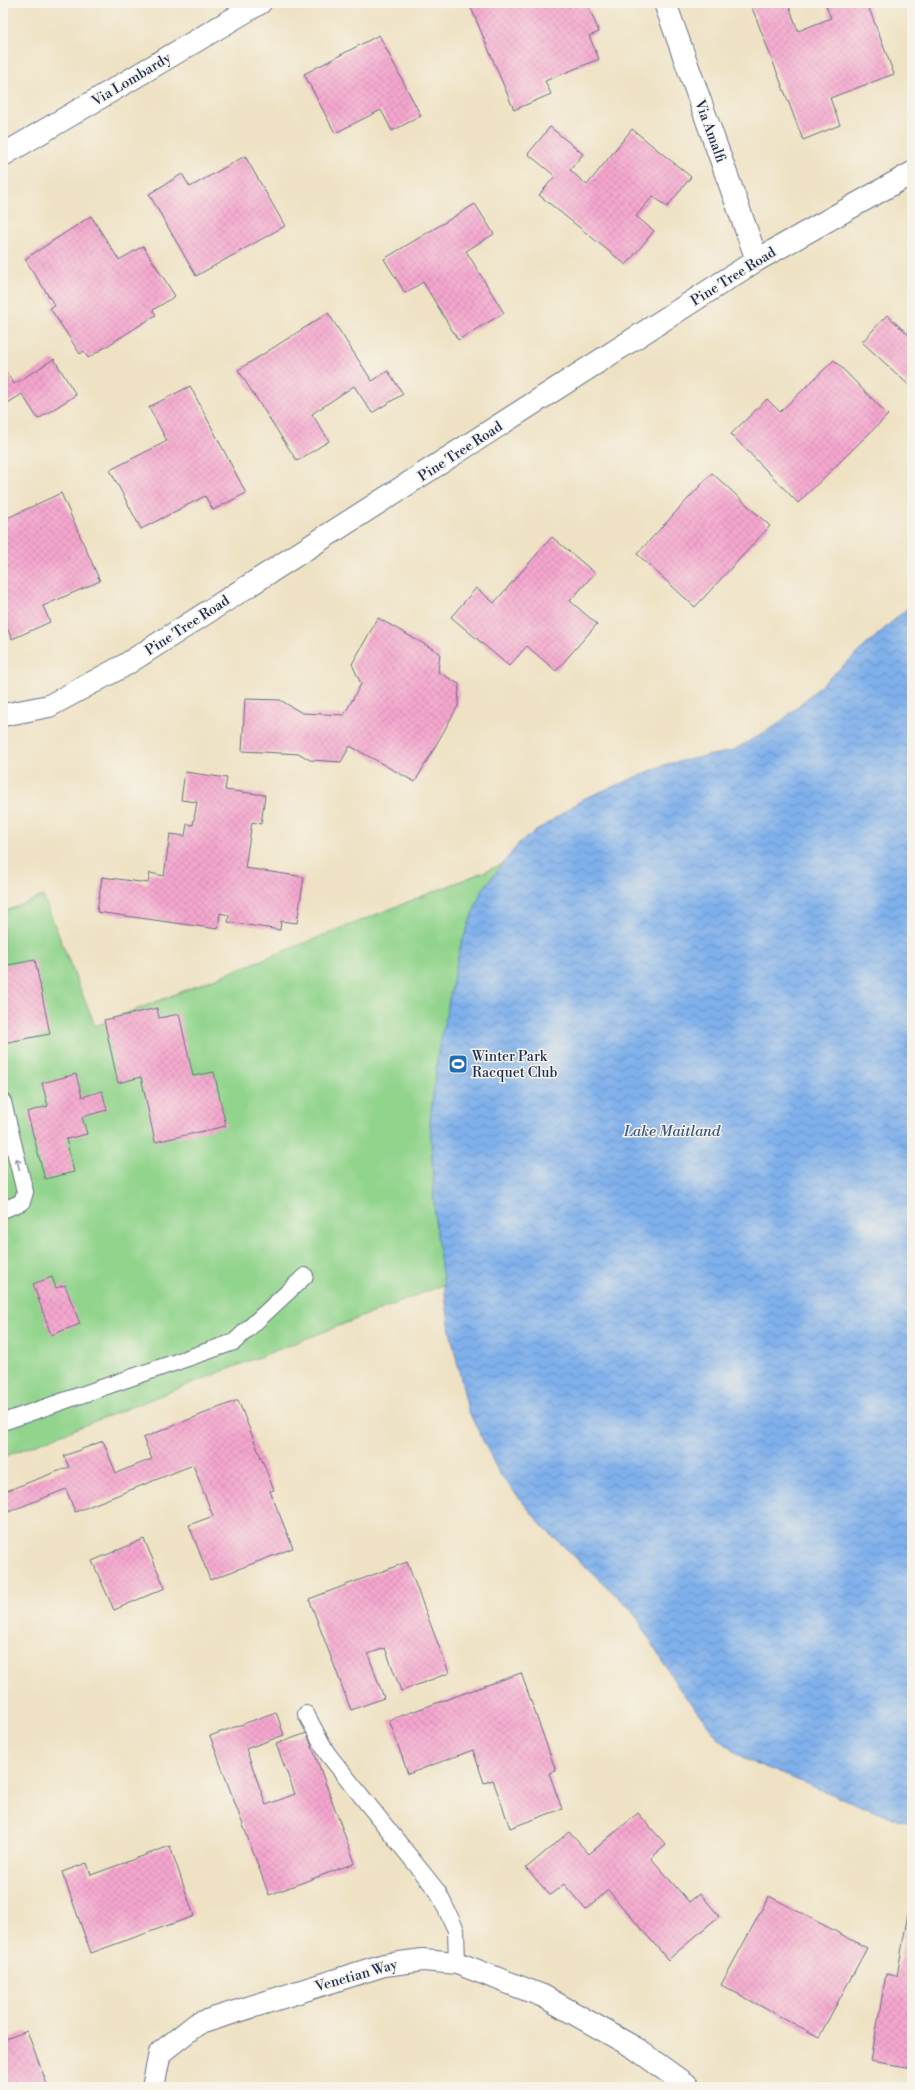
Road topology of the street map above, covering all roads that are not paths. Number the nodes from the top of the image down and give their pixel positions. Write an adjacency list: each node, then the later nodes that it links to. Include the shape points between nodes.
1 (260, 3): 3 (street, Via Lombardy)
2 (665, 3): 5 (street, Via Amalfi)
3 (3, 155)
4 (912, 173): 5 (street, Pine Tree Road)
5 (757, 260): 6 (street, Pine Tree Road, via 125,665 49,706)
6 (3, 715)
7 (3, 1102): 8 (lane, one-way to 7, via 22,1202 25,1192)
8 (3, 1210)
9 (305, 1276): 10 (lane, via 234,1342)
10 (3, 1422)
11 (306, 1714): 12 (lane, via 327,1753 438,1892 456,1930)
12 (457, 1963): 13 (street, Venetian Way, via 423,1960 384,1965 197,2024 160,2053); 14 (street, Venetian Way, via 543,1996 635,2048)
13 (153, 2087)
14 (690, 2087)

